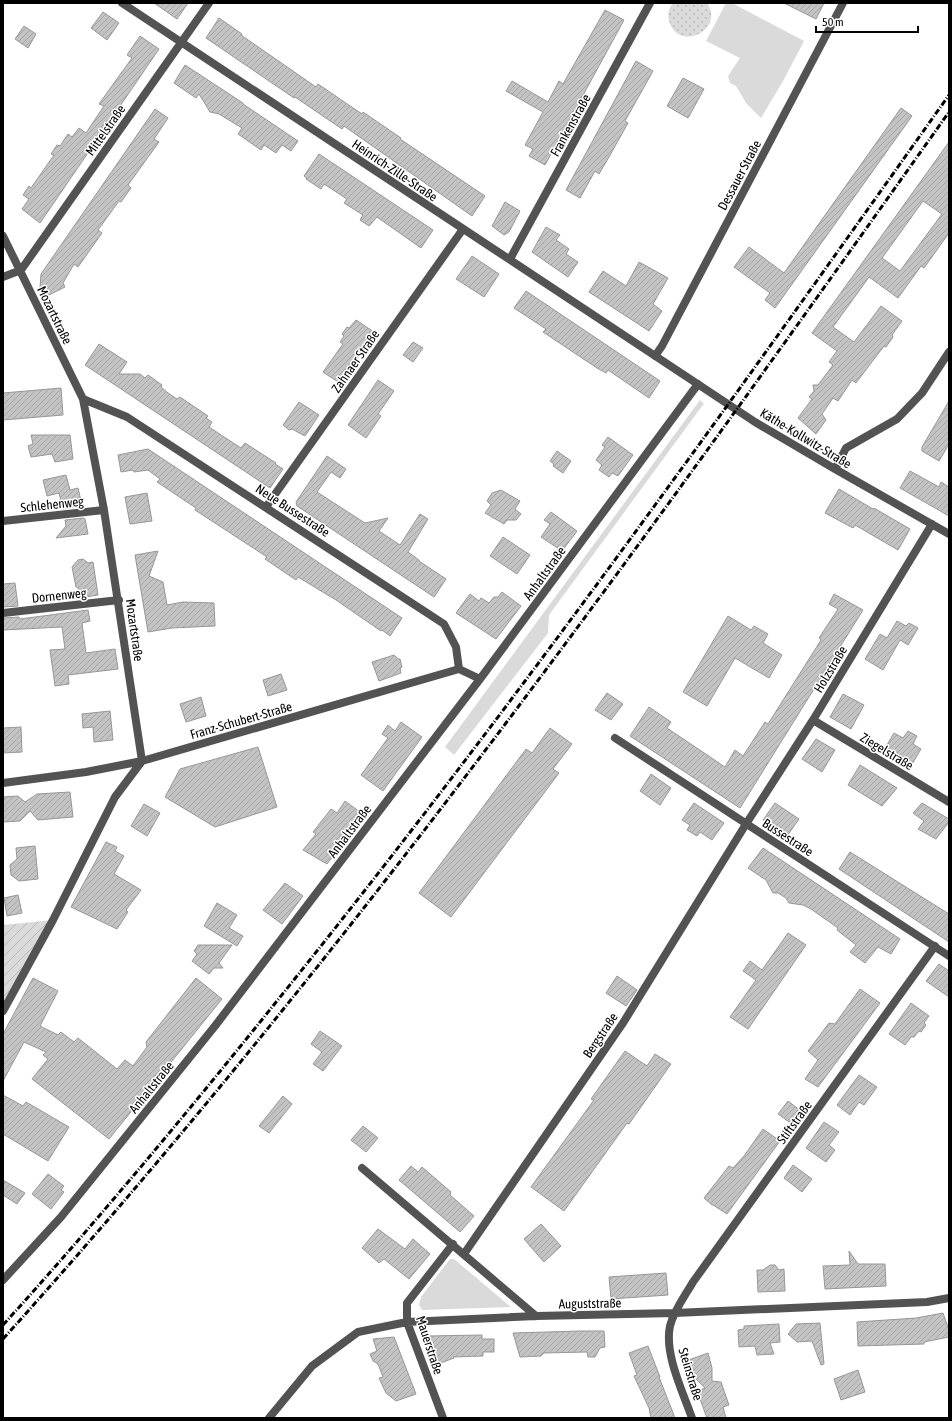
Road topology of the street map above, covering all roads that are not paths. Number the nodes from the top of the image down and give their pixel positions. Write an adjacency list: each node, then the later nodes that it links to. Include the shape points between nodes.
1 (122, 3): 5 (street, Heinrich-Zille-Straße)
2 (209, 3): 5 (street, Mittelstraße)
3 (650, 3): 8 (street, Frankenstraße)
4 (843, 3): 12 (street, Dessauer Straße)
5 (181, 42): 6 (street, Heinrich-Zille-Straße); 9 (street, Mittelstraße)
6 (463, 229): 8 (street, Heinrich-Zille-Straße); 16 (street, Zahnaer Straße)
7 (3, 236): 9 (street, Mozartstraße)
8 (510, 259): 12 (street, Heinrich-Zille-Straße)
9 (20, 270): 10 (street); 14 (street, Mozartstraße)
10 (3, 277)
11 (949, 352): 15 (street, via 922,393 897,418 846,448)
12 (655, 356): 13 (street, Käthe-Kollwitz-Straße)
13 (698, 384): 15 (street, Käthe-Kollwitz-Straße, via 777,436); 24 (street, Anhaltstraße)
14 (83, 398): 16 (street, Neue Bussestraße, via 127,417); 17 (street, Mozartstraße)
15 (835, 469): 19 (street, Käthe-Kollwitz-Straße)
16 (266, 507): 23 (street, Neue Bussestraße, via 444,624 456,647)
17 (104, 510): 18 (street, Schlehenweg); 21 (street, Mozartstraße)
18 (3, 521)
19 (932, 524): 20 (street, Käthe-Kollwitz-Straße); 25 (street, Holzstraße)
20 (949, 534)
21 (118, 600): 22 (street, Dornenweg); 27 (street, Mozartstraße)
22 (3, 613)
23 (459, 669): 24 (street); 27 (street, Franz-Schubert-Straße)
24 (480, 679): 37 (street, Anhaltstraße, via 215,1026 61,1217)
25 (813, 720): 29 (street, Ziegelstraße); 30 (street, Holzstraße)
26 (615, 738): 30 (street, Bussestraße)
27 (142, 762): 28 (street, Franz-Schubert-Straße); 33 (street, via 115,797 53,920)
28 (3, 783)
29 (949, 802)
30 (746, 824): 31 (street, Bussestraße); 36 (street, Bergstraße, via 623,1023)
31 (935, 946): 32 (street, Bussestraße); 39 (street, Stiftstraße, via 693,1282)
32 (949, 956)
33 (3, 1011)
34 (362, 1168): 35 (street)
35 (453, 1244): 36 (street); 41 (street, Mauerstraße, via 407,1303)
36 (464, 1254): 40 (street)
37 (3, 1280)
38 (949, 1298): 39 (street, Auguststraße, via 927,1302)
39 (675, 1313): 40 (street, Auguststraße); 44 (street, Steinstraße, via 668,1340 673,1365)
40 (536, 1316): 41 (street, Auguststraße)
41 (407, 1322): 42 (street, Auguststraße, via 358,1332 312,1366); 43 (street, Mauerstraße)
42 (269, 1418)
43 (443, 1418)
44 (692, 1418)

